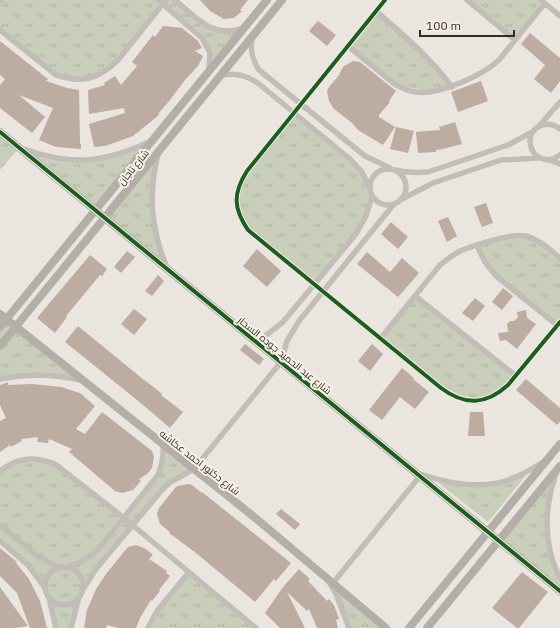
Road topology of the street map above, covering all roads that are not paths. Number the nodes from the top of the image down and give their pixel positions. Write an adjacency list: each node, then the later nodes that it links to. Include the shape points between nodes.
1 (175, 0): 10 (street, via 210,28 227,32)
2 (267, 0): 10 (street, شارع تاجان)
3 (282, 0): 12 (street, شارع تاجان)
4 (385, 0): 8 (street)
5 (467, 0): 13 (street)
6 (162, 1): 11 (street, via 118,60 109,69 89,79 72,79 56,75); 15 (street, via 202,38 210,53)
7 (543, 2): 9 (street); 13 (street)
8 (376, 11): 14 (street); 17 (street, via 421,50)
9 (560, 16)
10 (244, 28): 15 (street, شارع تاجان)
11 (0, 30)
12 (252, 36): 16 (street, شارع تاجان); 20 (street, via 251,54 259,70)
13 (515, 40): 17 (street, via 492,66)
14 (348, 46): 17 (street, via 398,86 409,91 432,92); 20 (street)
15 (209, 70): 19 (street, شارع تاجان)
16 (221, 75): 21 (street, شارع تاجان); 22 (street, via 237,74 252,79)
17 (452, 87)
18 (560, 102): 24 (street)
19 (182, 104): 21 (street); 26 (street, شارع تاجان)
20 (301, 104): 22 (street); 33 (street, via 365,156)
21 (191, 111): 28 (street, شارع تاجان)
22 (294, 112): 34 (street, via 356,165); 43 (street, via 240,182 236,194 237,207 241,220 248,230)
23 (560, 129): 24 (street, via 551,124)
24 (536, 130): 30 (street, via 530,146); 33 (street, via 508,145 428,172)
25 (0, 132): 27 (street, شارع عبد الحميد جوده السحار)
26 (151, 141): 27 (street, via 123,153 86,160 63,159); 38 (street, شارع تاجان)
27 (19, 148): 38 (street, شارع عبد الحميد جوده السحار)
28 (158, 152): 39 (street, شارع تاجان); 42 (street, via 152,211 158,244)
29 (560, 155): 31 (street)
30 (539, 158): 31 (street); 36 (street, via 501,160 433,183)
31 (549, 160): 32 (street)
32 (560, 164)
33 (392, 169): 34 (street, via 382,169 375,173); 36 (street, via 400,173 406,183)
34 (369, 188): 35 (street)
35 (372, 197): 37 (street, via 382,204); 43 (street, via 366,216 356,234)
36 (402, 199): 37 (street)
37 (394, 204): 44 (street)
38 (95, 210): 39 (street, شارع عبد الحميد جوده السحار); 46 (street, شارع تاجان)
39 (105, 218): 42 (street, شارع عبد الحميد جوده السحار); 49 (street, شارع تاجان)
40 (477, 246): 41 (street, via 511,236 526,236 539,241); 45 (street, via 461,251 440,265); 47 (street, via 496,276)
41 (560, 258)
42 (167, 269): 51 (street, شارع عبد الحميد جوده السحار)
43 (314, 284): 44 (street); 51 (street, via 283,322)
44 (323, 292): 50 (street); 53 (street, via 287,341)
45 (415, 296): 50 (street); 54 (street)
46 (3, 316): 48 (street, شارع تاجان); 49 (street, شارع دكتور احمد عكاشه)
47 (559, 324): 54 (street)
48 (0, 327)
49 (16, 327): 52 (street, شارع تاجان); 56 (street, شارع دكتور احمد عكاشه)
50 (380, 339): 54 (street, via 440,388 462,400 475,401 499,394)
51 (255, 341): 53 (street, شارع عبد الحميد جوده السحار)
52 (0, 346)
53 (281, 362): 61 (street); 63 (street, شارع عبد الحميد جوده السحار)
54 (516, 376)
55 (0, 379): 56 (street, via 42,374)
56 (83, 381): 58 (street, شارع دكتور احمد عكاشه)
57 (560, 444): 59 (street)
58 (163, 445): 61 (street, شارع دكتور احمد عكاشه); 64 (street, via 164,455 158,475)
59 (547, 460): 63 (street, via 506,481 483,485 460,484); 67 (street)
60 (559, 467): 69 (street); 73 (street, via 552,486 546,522 552,558)
61 (194, 469): 66 (street, via 169,483); 72 (street, شارع دكتور احمد عكاشه)
62 (0, 471): 64 (street, via 9,464 32,458 55,464)
63 (417, 474): 67 (street, شارع عبد الحميد جوده السحار); 74 (street)
64 (124, 518): 66 (street); 70 (street, via 93,555 73,566)
65 (0, 525): 70 (street, via 36,555)
66 (132, 525): 71 (street); 77 (street, via 96,569)
67 (488, 532): 69 (street, شارع عبد الحميد جوده السحار); 84 (street)
68 (0, 541): 76 (street, via 28,565)
69 (498, 541): 75 (street, شارع عبد الحميد جوده السحار); 85 (street)
70 (60, 568): 76 (street, via 48,577); 77 (street, via 67,568 78,574 83,585)
71 (189, 572): 80 (street); 81 (street)
72 (326, 577): 74 (street, شارع دكتور احمد عكاشه); 82 (street, via 336,594)
73 (560, 578)
74 (333, 583): 83 (street, شارع دكتور احمد عكاشه)
75 (560, 591)
76 (47, 593): 77 (street, via 53,601 60,604 74,602); 78 (street)
77 (81, 594): 79 (street)
78 (56, 628)
79 (71, 628)
80 (148, 628)
81 (256, 628)
82 (349, 628)
83 (386, 628)
84 (409, 628)
85 (427, 628)

